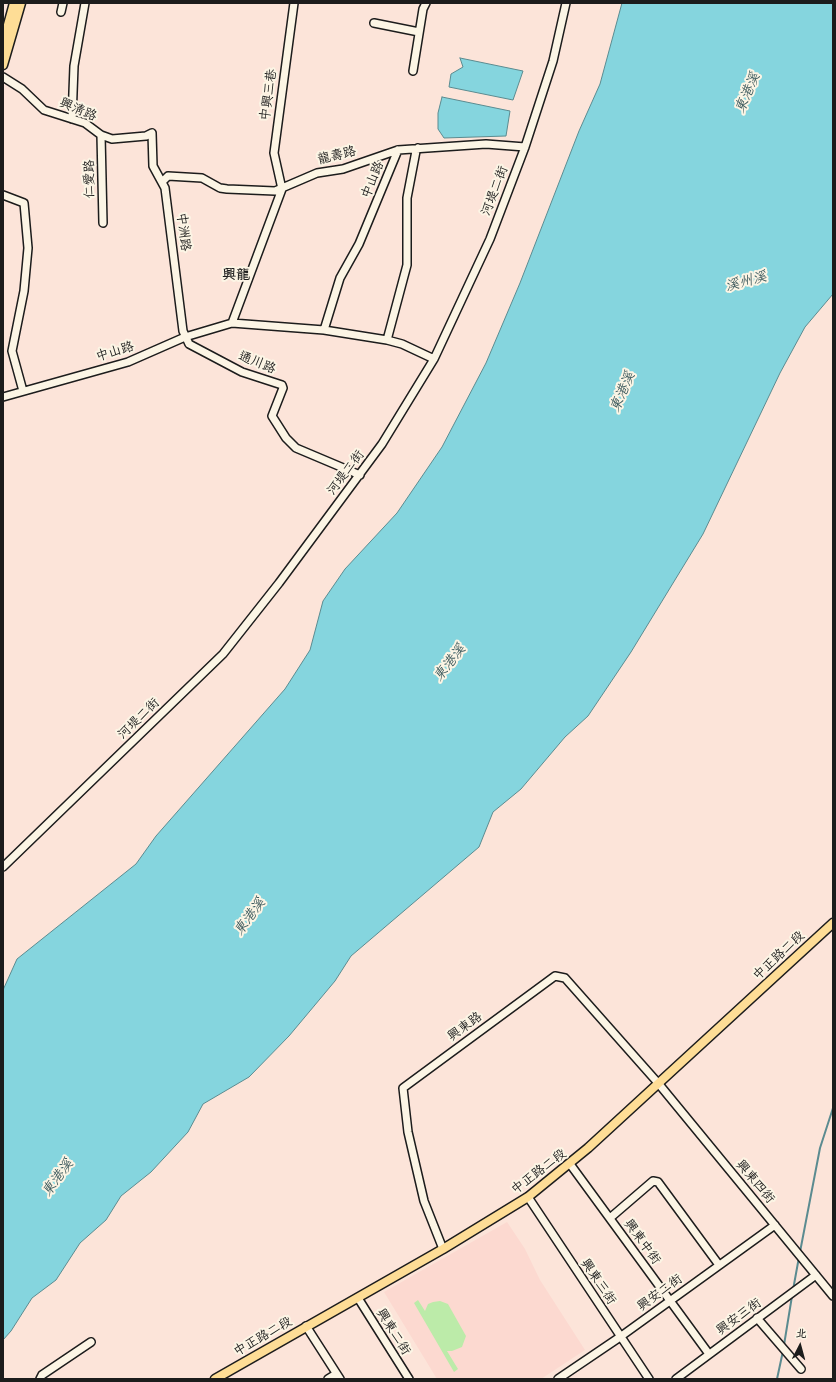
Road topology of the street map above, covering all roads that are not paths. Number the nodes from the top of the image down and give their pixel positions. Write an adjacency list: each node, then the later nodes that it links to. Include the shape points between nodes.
1 (14, 3): 11 (main road)
2 (21, 3): 12 (main road)
3 (63, 3): 8 (street)
4 (86, 3): 15 (street, via 74,66)
5 (294, 3): 22 (street, 中興三巷, via 274,153)
6 (426, 3): 10 (street)
7 (566, 3): 18 (street, 河堤二街, via 552,61)
8 (61, 12)
9 (374, 23): 10 (street)
10 (419, 32): 13 (street)
11 (3, 43)
12 (3, 65)
13 (413, 71)
14 (3, 78): 15 (street, 興清路, via 22,89 44,110)
15 (72, 119): 17 (street, 興清路, via 85,123)
16 (152, 133): 17 (street, 興清路, via 146,136 112,139); 21 (street, 中洲路, via 153,166)
17 (101, 135): 24 (street, 仁愛路)
18 (524, 147): 19 (street, 龍壽路, via 486,144); 29 (street, 河堤二街, via 490,239)
19 (418, 148): 20 (street, 龍壽路); 28 (street, via 407,198 407,265)
20 (398, 150): 22 (street, 龍壽路, via 343,169 317,173); 26 (street, 中山路, via 359,244 340,278)
21 (162, 182): 22 (street, 龍壽路, via 168,176 202,178 227,189); 27 (street, 中洲路, via 165,188 182,331)
22 (282, 189): 25 (street)
23 (3, 195): 30 (street, via 24,203 28,248 24,291 12,351)
24 (103, 223)
25 (232, 324): 26 (street, 中山路); 27 (street, 中山路)
26 (324, 330): 28 (street, 中山路)
27 (185, 337): 30 (street, 中山路, via 128,362); 32 (street, 通川路, via 189,344 242,372 282,385 272,416 286,438 296,448)
28 (387, 340): 29 (street, 中山路)
29 (434, 359): 32 (street, 河堤二街)
30 (23, 391): 31 (street, 中山路)
31 (3, 397)
32 (360, 475): 33 (street, 河堤二街, via 222,654)
33 (3, 867)
34 (833, 922): 35 (main road, 中正路二段)
35 (658, 1083): 36 (main road, 中正路二段); 39 (street, 興東四街); 40 (street, 興東路, via 565,978 555,976 402,1088 408,1132 424,1201)
36 (570, 1164): 37 (main road, 中正路二段); 38 (street, 興東中街)
37 (528, 1197): 40 (main road, 中正路二段); 48 (street, 興東三街)
38 (610, 1218): 41 (street, via 653,1181 658,1182); 45 (street, 興東中街)
39 (775, 1225): 41 (street, 興安二街); 42 (street, 興東四街)
40 (443, 1249): 44 (main road, 中正路二段)
41 (719, 1265): 45 (street, 興安二街)
42 (816, 1275): 43 (street, 興東四街); 46 (street, 興安三街)
43 (833, 1296)
44 (358, 1298): 47 (main road, 中正路二段); 56 (street, 興東二街)
45 (671, 1301): 48 (street, 興安二街); 50 (street, 興東中街)
46 (757, 1318): 50 (street, 興安三街); 51 (street)
47 (306, 1326): 52 (street); 54 (main road, 中正路二段)
48 (620, 1337): 57 (street, 興安二街); 58 (street, 興東三街)
49 (91, 1342): 53 (street)
50 (709, 1354): 59 (street, 興安三街)
51 (801, 1369)
52 (338, 1376): 55 (street)
53 (40, 1379)
54 (215, 1379)
55 (328, 1379)
56 (409, 1379)
57 (558, 1379)
58 (649, 1379)
59 (676, 1379)

